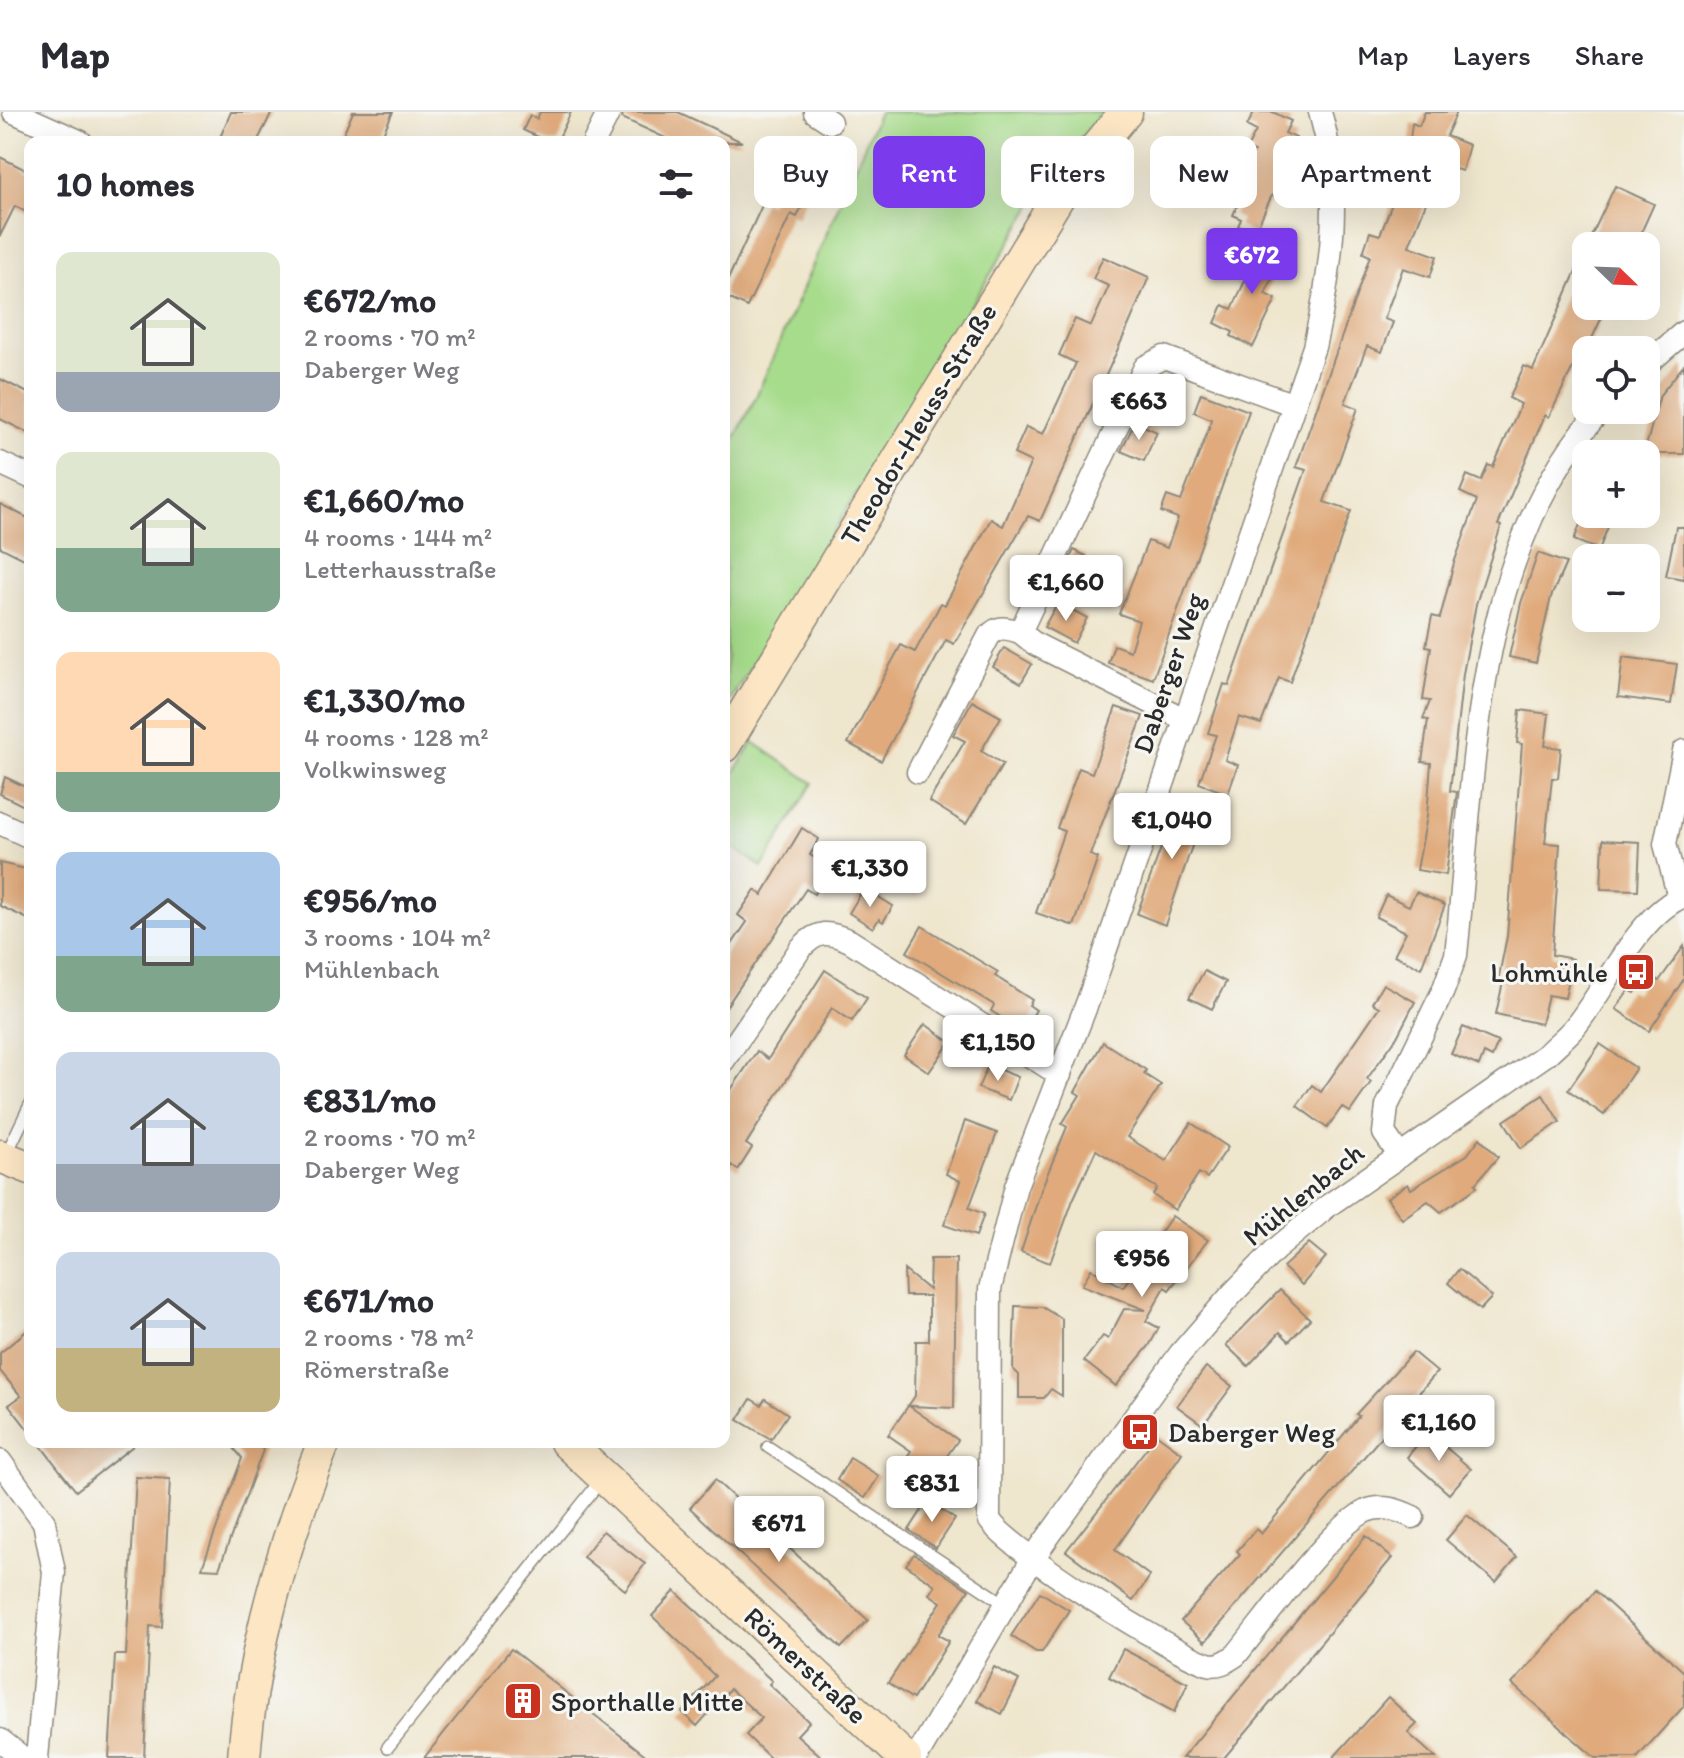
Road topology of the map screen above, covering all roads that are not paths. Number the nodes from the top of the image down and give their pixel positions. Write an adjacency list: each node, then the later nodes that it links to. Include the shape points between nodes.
1 (14, 112): 5 (street)
2 (609, 112): 6 (street)
3 (1126, 112): 15 (main road, Theodor-Heuss-Straße, via 1066,184)
4 (1320, 112): 9 (street, Daberger Weg, via 1329,144 1335,211 1329,281)
5 (68, 136)
6 (597, 136)
7 (1684, 332): 8 (street)
8 (1660, 353)
9 (1294, 405): 13 (street, via 1164,357 1145,367); 14 (street, Daberger Weg)
10 (1588, 424): 24 (street, via 1550,477 1502,595 1485,680 1456,955 1387,1106 1384,1133)
11 (0, 463): 12 (street)
12 (24, 474)
13 (1020, 632): 14 (street); 17 (street, via 1004,627 989,636)
14 (1184, 719): 22 (street, Daberger Weg)
15 (730, 736)
16 (1684, 751): 20 (street, via 1665,844)
17 (918, 772)
18 (0, 823): 19 (street)
19 (24, 834)
20 (1682, 897): 24 (street, Mühlenbach, via 1638,937 1574,1027 1547,1054)
21 (730, 1051): 22 (street, via 801,948 824,932 850,941)
22 (1060, 1075): 32 (street, Daberger Weg, via 1016,1186 990,1289 989,1519 996,1531)
23 (24, 1132): 25 (lane)
24 (1400, 1156): 32 (street, Mühlenbach, via 1318,1214 1233,1293 1180,1354)
25 (11, 1161)
26 (768, 1447): 33 (lane)
27 (322, 1448): 38 (main road, via 267,1616 251,1688)
28 (573, 1448): 30 (main road, Römerstraße)
29 (0, 1461): 37 (street, via 44,1522 54,1572)
30 (605, 1476): 35 (lane); 39 (main road, Römerstraße)
31 (1413, 1517): 32 (street, Daberger Weg, via 1392,1508 1368,1510 1342,1526 1223,1664 1211,1665 1163,1644)
32 (1033, 1558): 33 (street, Mühlenbach)
33 (1005, 1604): 40 (street, Mühlenbach)
34 (0, 1740): 36 (street)
35 (388, 1747)
36 (23, 1758)
37 (37, 1758)
38 (244, 1758)
39 (905, 1758)
40 (916, 1758)

